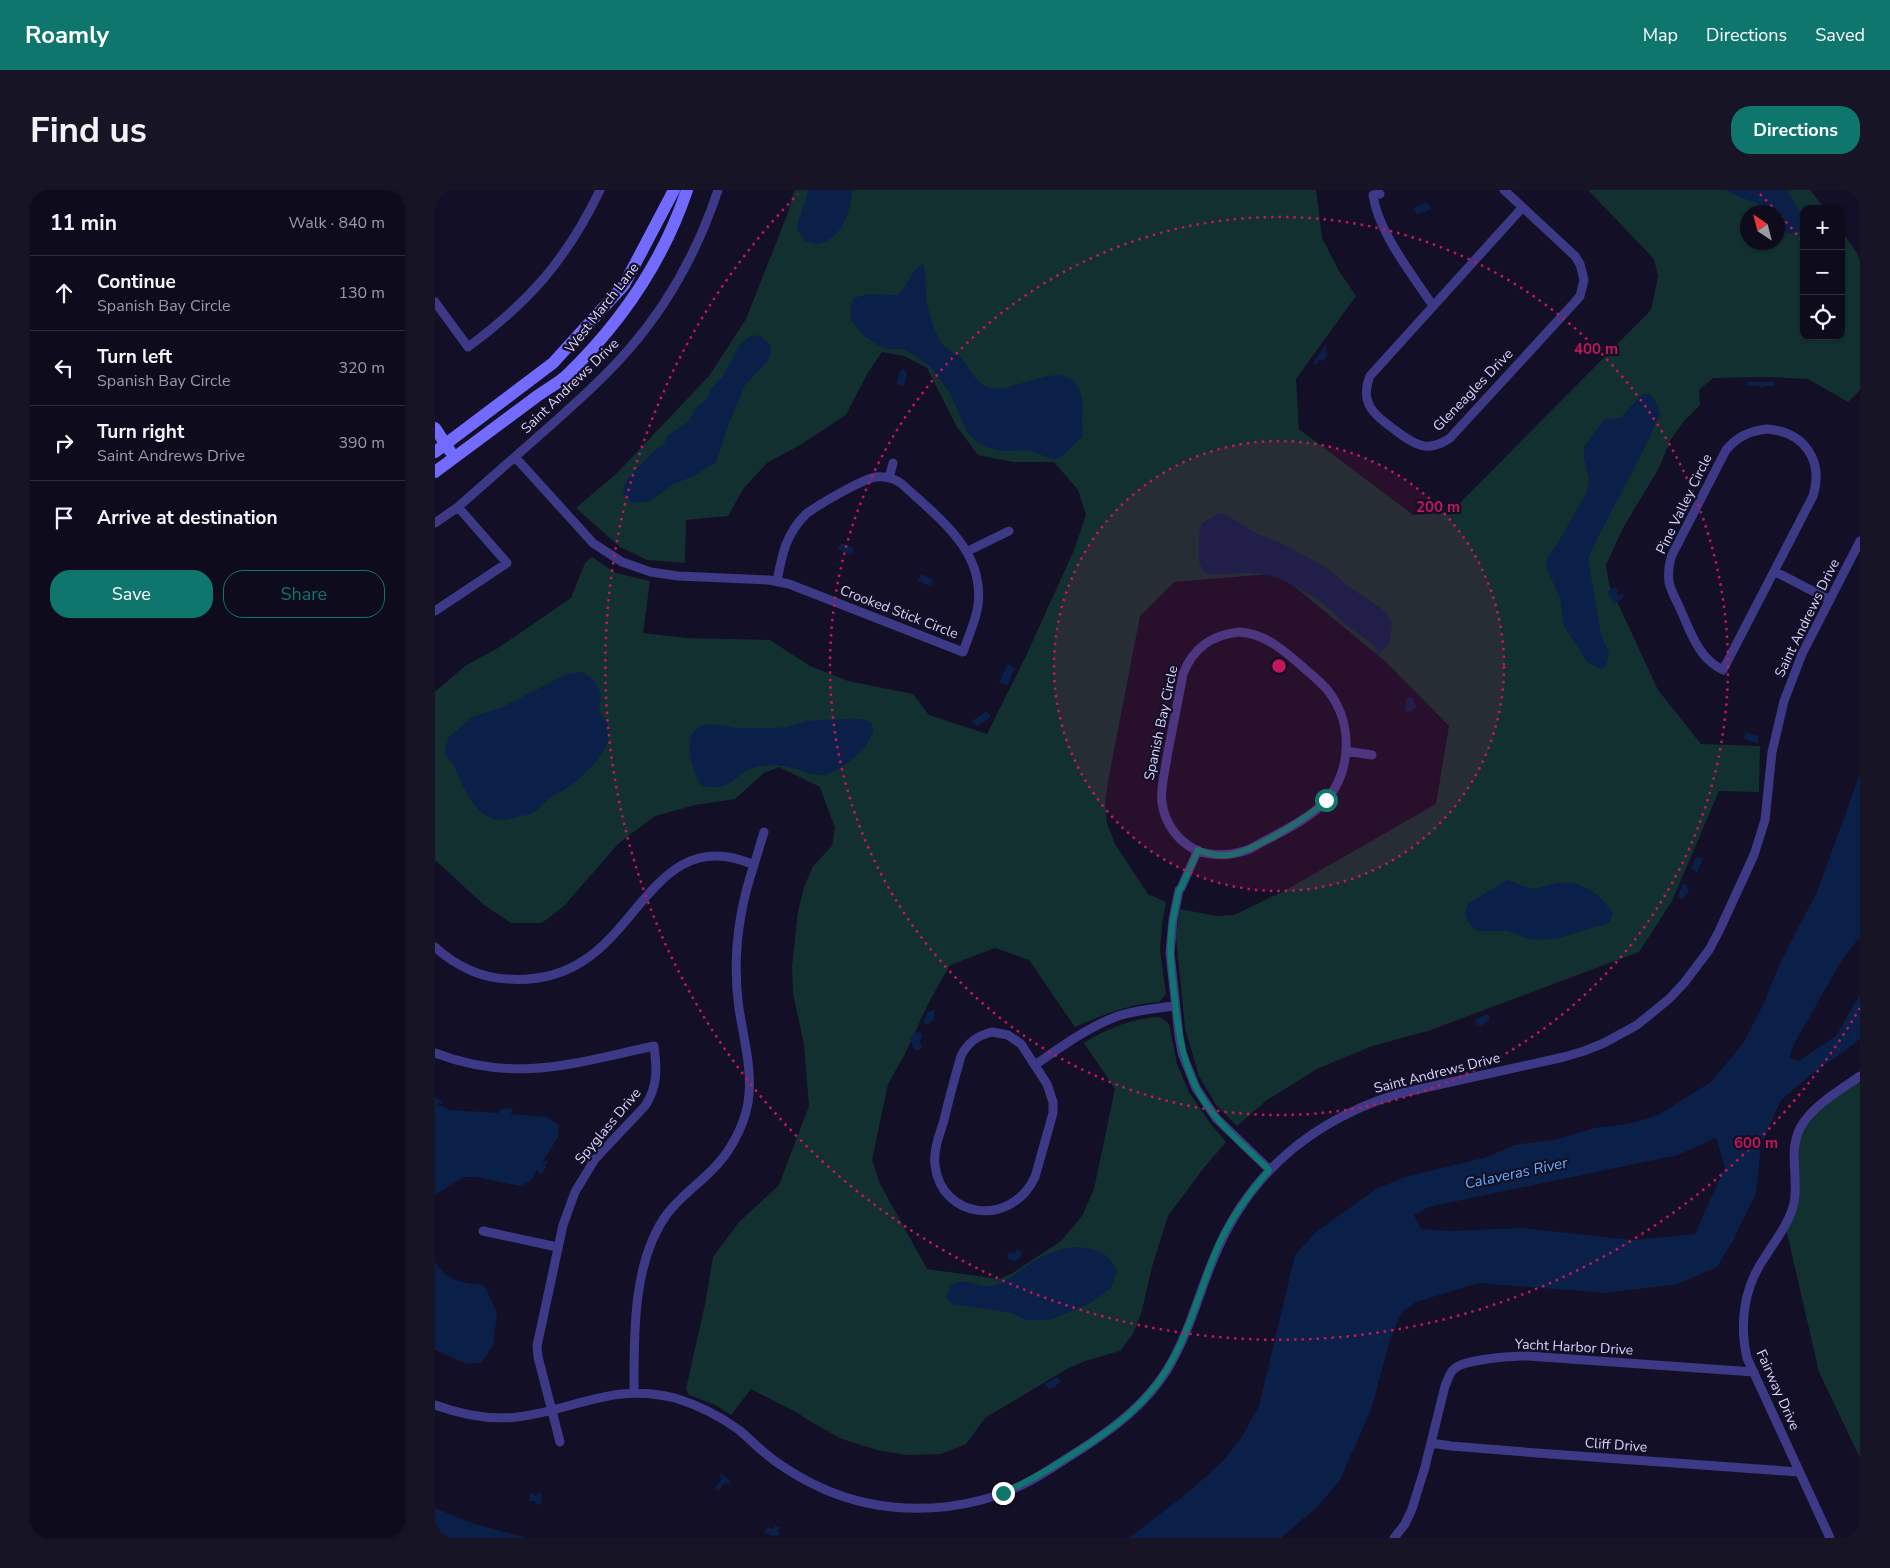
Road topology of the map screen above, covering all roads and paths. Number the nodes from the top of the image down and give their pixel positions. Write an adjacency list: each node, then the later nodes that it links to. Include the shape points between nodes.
1 (600, 190): 8 (street, via 577,235 547,275 511,313 468,347)
2 (674, 190): 11 (main road, West March Lane, via 624,285 553,363)
3 (687, 190): 12 (main road, West March Lane, via 657,260 599,340 565,377)
4 (718, 190): 13 (street, Saint Andrews Drive, via 694,250 650,323 611,370)
5 (1504, 190): 7 (street, Gleneagles Drive)
6 (1380, 194): 9 (street, via 1373,195 1381,225)
7 (1522, 208): 9 (street, Gleneagles Drive); 9 (street, Gleneagles Drive, via 1581,264 1584,280 1580,296 1450,438 1437,445 1423,446 1409,441 1377,416 1368,403 1366,391 1374,369)
8 (435, 302)
9 (1433, 306)
10 (435, 428): 11 (main road)
11 (440, 448): 12 (main road)
12 (455, 457): 15 (main road, West March Lane)
13 (515, 457): 17 (street, Saint Andrews Drive); 23 (street, Crooked Stick Circle, via 583,534 622,562 668,575)
14 (893, 464): 16 (street)
15 (435, 472)
16 (889, 478): 21 (street, Crooked Stick Circle, via 902,484 954,533); 23 (street, via 868,479 805,514 787,539)
17 (458, 507): 18 (street, Saint Andrews Drive); 25 (street, via 507,564)
18 (435, 523)
19 (1009, 531): 21 (street)
20 (1860, 541): 24 (street, Saint Andrews Drive)
21 (968, 551): 23 (street, Crooked Stick Circle, via 979,592 976,618 963,652)
22 (1774, 571): 22 (street, Pine Valley Circle, via 1813,496 1816,474 1812,458 1802,442 1785,432 1767,429 1740,437 1726,450 1669,563 1671,590 1694,641 1707,659 1721,669); 24 (street)
23 (777, 581)
24 (1829, 600): 36 (street, Saint Andrews Drive, via 1783,701 1772,752 1765,820 1754,855 1709,950 1684,984 1637,1025 1604,1043 1564,1057 1397,1094 1355,1110 1309,1136)
25 (435, 612)
26 (1346, 751): 27 (street); 29 (street, Spanish Bay Circle, via 1343,768 1333,790 1308,816 1239,853 1218,856); 29 (street, Spanish Bay Circle, via 1346,732 1341,714 1329,692 1276,645 1259,635 1239,632 1223,634 1208,641 1193,654 1183,674 1162,789 1168,822 1181,840)
27 (1372, 755)
28 (764, 832): 30 (street)
29 (1198, 850): 32 (street, via 1179,890 1173,920 1170,953)
30 (754, 864): 31 (street, via 735,858 711,857 677,867 657,884 598,951 573,967 545,977 518,980 488,976 462,966); 40 (street, via 741,910 735,960 749,1072 748,1103 730,1148 666,1215 652,1243 636,1306)
31 (435, 947)
32 (1175, 1006): 34 (street, via 1135,1012 1102,1023); 36 (street, via 1183,1053 1196,1088 1216,1118)
33 (435, 1053): 38 (street, Spyglass Drive, via 483,1067 533,1070 654,1046 657,1080 651,1097 607,1144 584,1176 568,1208)
34 (1035, 1065): 34 (street, via 1051,1093 1053,1113 1031,1186 1019,1200 1001,1209 983,1211 964,1206 941,1184 935,1156 965,1049 983,1034 1000,1033 1021,1044)
35 (1860, 1076): 39 (street, Fairway Drive, via 1819,1106 1800,1128 1794,1152 1794,1202 1748,1290 1743,1336 1747,1358)
36 (1269, 1170): 40 (street, Saint Andrews Drive, via 1243,1203 1221,1241 1181,1342 1155,1387 1113,1428 1041,1475 1003,1493 967,1504 925,1508 887,1506 847,1498 790,1471 738,1430 706,1410 672,1398)
37 (483, 1231): 38 (street)
38 (557, 1247): 42 (street, Spyglass Drive, via 537,1346 537,1357)
39 (1754, 1372): 44 (street, Yacht Harbor Drive, via 1528,1356 1463,1364 1449,1375); 45 (street, Fairway Drive)
40 (633, 1393): 42 (street, Saint Andrews Drive, via 601,1396)
41 (435, 1406): 42 (street, Saint Andrews Drive, via 468,1415 498,1418)
42 (552, 1409): 43 (street, Spyglass Drive)
43 (560, 1442)
44 (1431, 1443): 45 (street, Cliff Drive); 46 (street, Yacht Harbor Drive, via 1412,1508)
45 (1799, 1472): 48 (street, Fairway Drive)
46 (1396, 1536): 47 (street)
47 (1407, 1538)
48 (1830, 1538)

